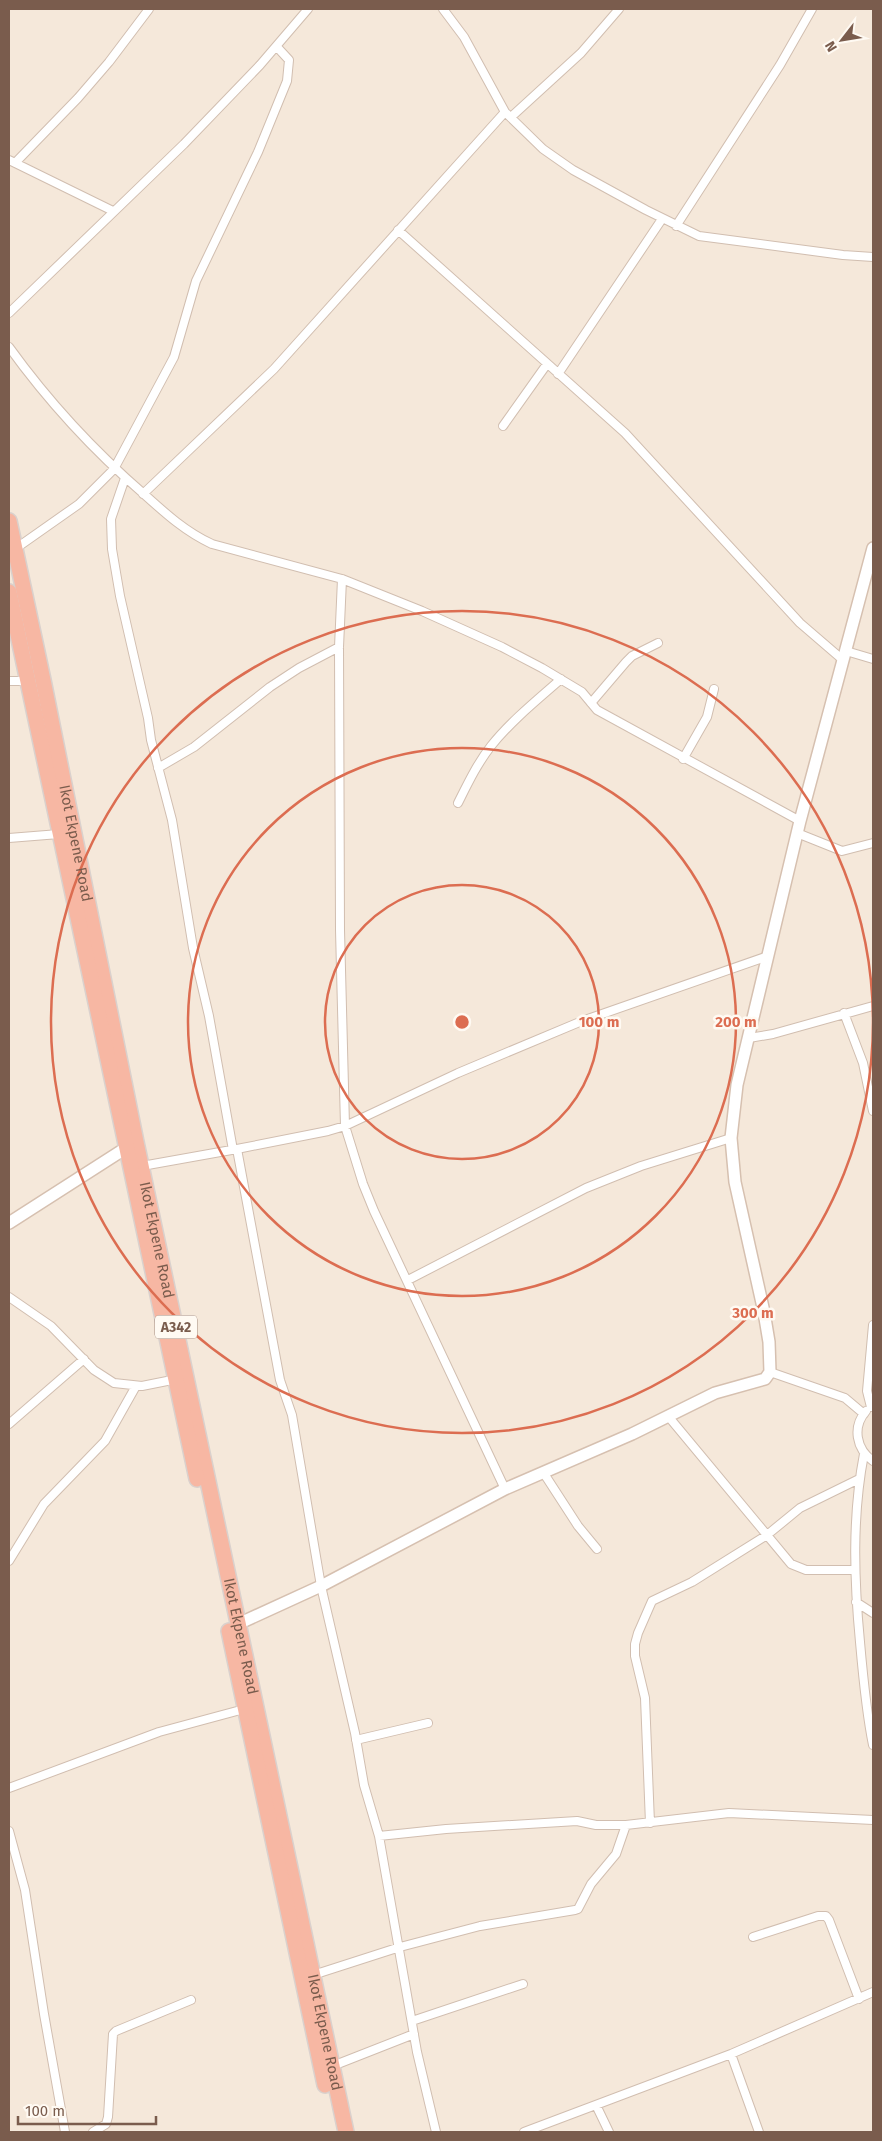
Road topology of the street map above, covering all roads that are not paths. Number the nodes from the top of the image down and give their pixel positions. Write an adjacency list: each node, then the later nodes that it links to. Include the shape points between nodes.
1 (150, 9): 8 (street, via 78,98)
2 (308, 9): 6 (street)
3 (443, 9): 7 (street, via 464,37)
4 (619, 9): 7 (street, via 582,53)
5 (812, 9): 11 (street, via 780,65)
6 (277, 46): 9 (street, via 184,144); 19 (street, via 289,60 287,81 258,152 196,281 174,357)
7 (508, 115): 10 (street, via 552,156); 12 (street)
8 (12, 162): 9 (street)
9 (113, 211): 14 (street)
10 (662, 219): 11 (street); 17 (street)
11 (676, 226): 13 (street, via 699,236)
12 (398, 230): 16 (street); 21 (street, via 274,369)
13 (873, 257)
14 (9, 313)
15 (9, 347): 19 (street)
16 (547, 364): 17 (street); 18 (street)
17 (558, 374): 31 (street, via 625,433 800,623)
18 (503, 426)
19 (114, 469): 20 (street); 24 (street, via 79,504)
20 (125, 478): 21 (street); 39 (street, via 111,519 112,549)
21 (143, 494): 26 (street, via 176,523 212,544)
22 (9, 521): 24 (highway, Ikot Ekpene Road / A342)
23 (873, 548): 25 (street)
24 (15, 550): 55 (highway, Ikot Ekpene Road / A342)
25 (870, 572): 31 (street)
26 (342, 579): 30 (street); 33 (street, via 502,647)
27 (9, 592): 29 (highway, Ikot Ekpene Road / A342)
28 (658, 643): 37 (street, via 632,656)
29 (14, 645): 35 (highway, Ikot Ekpene Road / A342)
30 (340, 647): 39 (street, via 270,687 194,747); 51 (street, via 340,930)
31 (844, 656): 32 (street); 41 (street)
32 (873, 659)
33 (561, 679): 37 (street, via 582,692); 40 (street, via 497,739 477,766)
34 (9, 681): 35 (street)
35 (28, 681): 43 (highway, Ikot Ekpene Road / A342)
36 (714, 689): 38 (street, via 707,717)
37 (591, 703): 38 (street, via 597,710)
38 (683, 758): 41 (street)
39 (158, 768): 54 (street, via 172,820 193,948)
40 (458, 803)
41 (800, 821): 42 (street)
42 (797, 833): 45 (street, via 842,851); 46 (street)
43 (59, 834): 44 (street); 53 (highway, Ikot Ekpene Road / A342)
44 (9, 838)
45 (873, 843)
46 (768, 956): 49 (street); 51 (street, via 582,1021 458,1073)
47 (873, 1006): 48 (street)
48 (844, 1012): 49 (street); 50 (street, via 863,1063)
49 (749, 1038): 52 (street, via 737,1085)
50 (873, 1112)
51 (345, 1126): 54 (street); 57 (street, via 370,1202)
52 (731, 1138): 57 (street, via 641,1166 586,1188); 61 (street, via 735,1182 769,1342)
53 (126, 1148): 56 (street); 62 (highway, Ikot Ekpene Road / A342)
54 (235, 1150): 55 (street); 77 (street, via 280,1380 292,1415)
55 (142, 1166): 62 (highway, Ikot Ekpene Road / A342)
56 (9, 1223)
57 (408, 1280): 72 (street)
58 (9, 1296): 60 (street, via 51,1326)
59 (873, 1325): 64 (street, via 867,1391)
60 (84, 1359): 63 (street, via 114,1383); 67 (street)
61 (770, 1372): 65 (street, via 845,1398); 66 (street, via 765,1379 715,1393)
62 (182, 1379): 63 (street); 80 (highway, Ikot Ekpene Road / A342); 81 (highway, Ikot Ekpene Road / A342)
63 (136, 1386): 75 (street, via 105,1441 44,1504)
64 (872, 1407): 65 (street)
65 (864, 1414): 68 (street, via 859,1423 858,1438)
66 (668, 1416): 70 (street); 73 (street)
67 (9, 1424)
68 (864, 1454): 69 (street); 71 (street)
69 (873, 1461)
70 (543, 1472): 72 (street); 74 (street, via 578,1526)
71 (859, 1479): 73 (street, via 800,1508); 76 (street)
72 (505, 1489): 77 (street)
73 (767, 1535): 76 (street, via 798,1568); 87 (street, via 692,1582 652,1601 638,1633 635,1656 645,1698)
74 (597, 1548)
75 (9, 1561)
76 (855, 1570): 78 (street)
77 (321, 1586): 80 (street); 83 (street)
78 (856, 1602): 79 (street); 84 (street)
79 (873, 1613)
80 (238, 1624): 81 (highway, Ikot Ekpene Road / A342)
81 (252, 1707): 85 (street, via 159,1732); 93 (highway, Ikot Ekpene Road / A342); 101 (highway, Ikot Ekpene Road / A342)
82 (428, 1723): 83 (street)
83 (356, 1740): 90 (street, via 364,1785)
84 (873, 1745)
85 (9, 1788)
86 (873, 1820): 87 (street, via 729,1813)
87 (650, 1823): 88 (street)
88 (626, 1825): 90 (street, via 577,1821); 92 (street, via 616,1854 575,1910 480,1926)
89 (9, 1831): 103 (street, via 25,1890)
90 (379, 1836): 92 (street)
91 (753, 1937): 96 (street, via 826,1916)
92 (400, 1947): 93 (street); 98 (street)
93 (313, 1975): 101 (highway, Ikot Ekpene Road / A342)
94 (523, 1984): 98 (street)
95 (873, 1992): 96 (street)
96 (859, 1999): 100 (street)
97 (191, 2000): 104 (street, via 113,2034 108,2117 106,2124)
98 (412, 2021): 99 (street)
99 (414, 2034): 101 (street); 107 (street)
100 (731, 2054): 102 (street); 110 (street)
101 (327, 2068): 105 (highway, Ikot Ekpene Road / A342); 106 (highway, Ikot Ekpene Road / A342)
102 (596, 2104): 108 (street); 109 (street)
103 (65, 2132)
104 (93, 2132)
105 (335, 2132)
106 (346, 2132)
107 (436, 2132)
108 (524, 2132)
109 (609, 2132)
110 (758, 2132)

